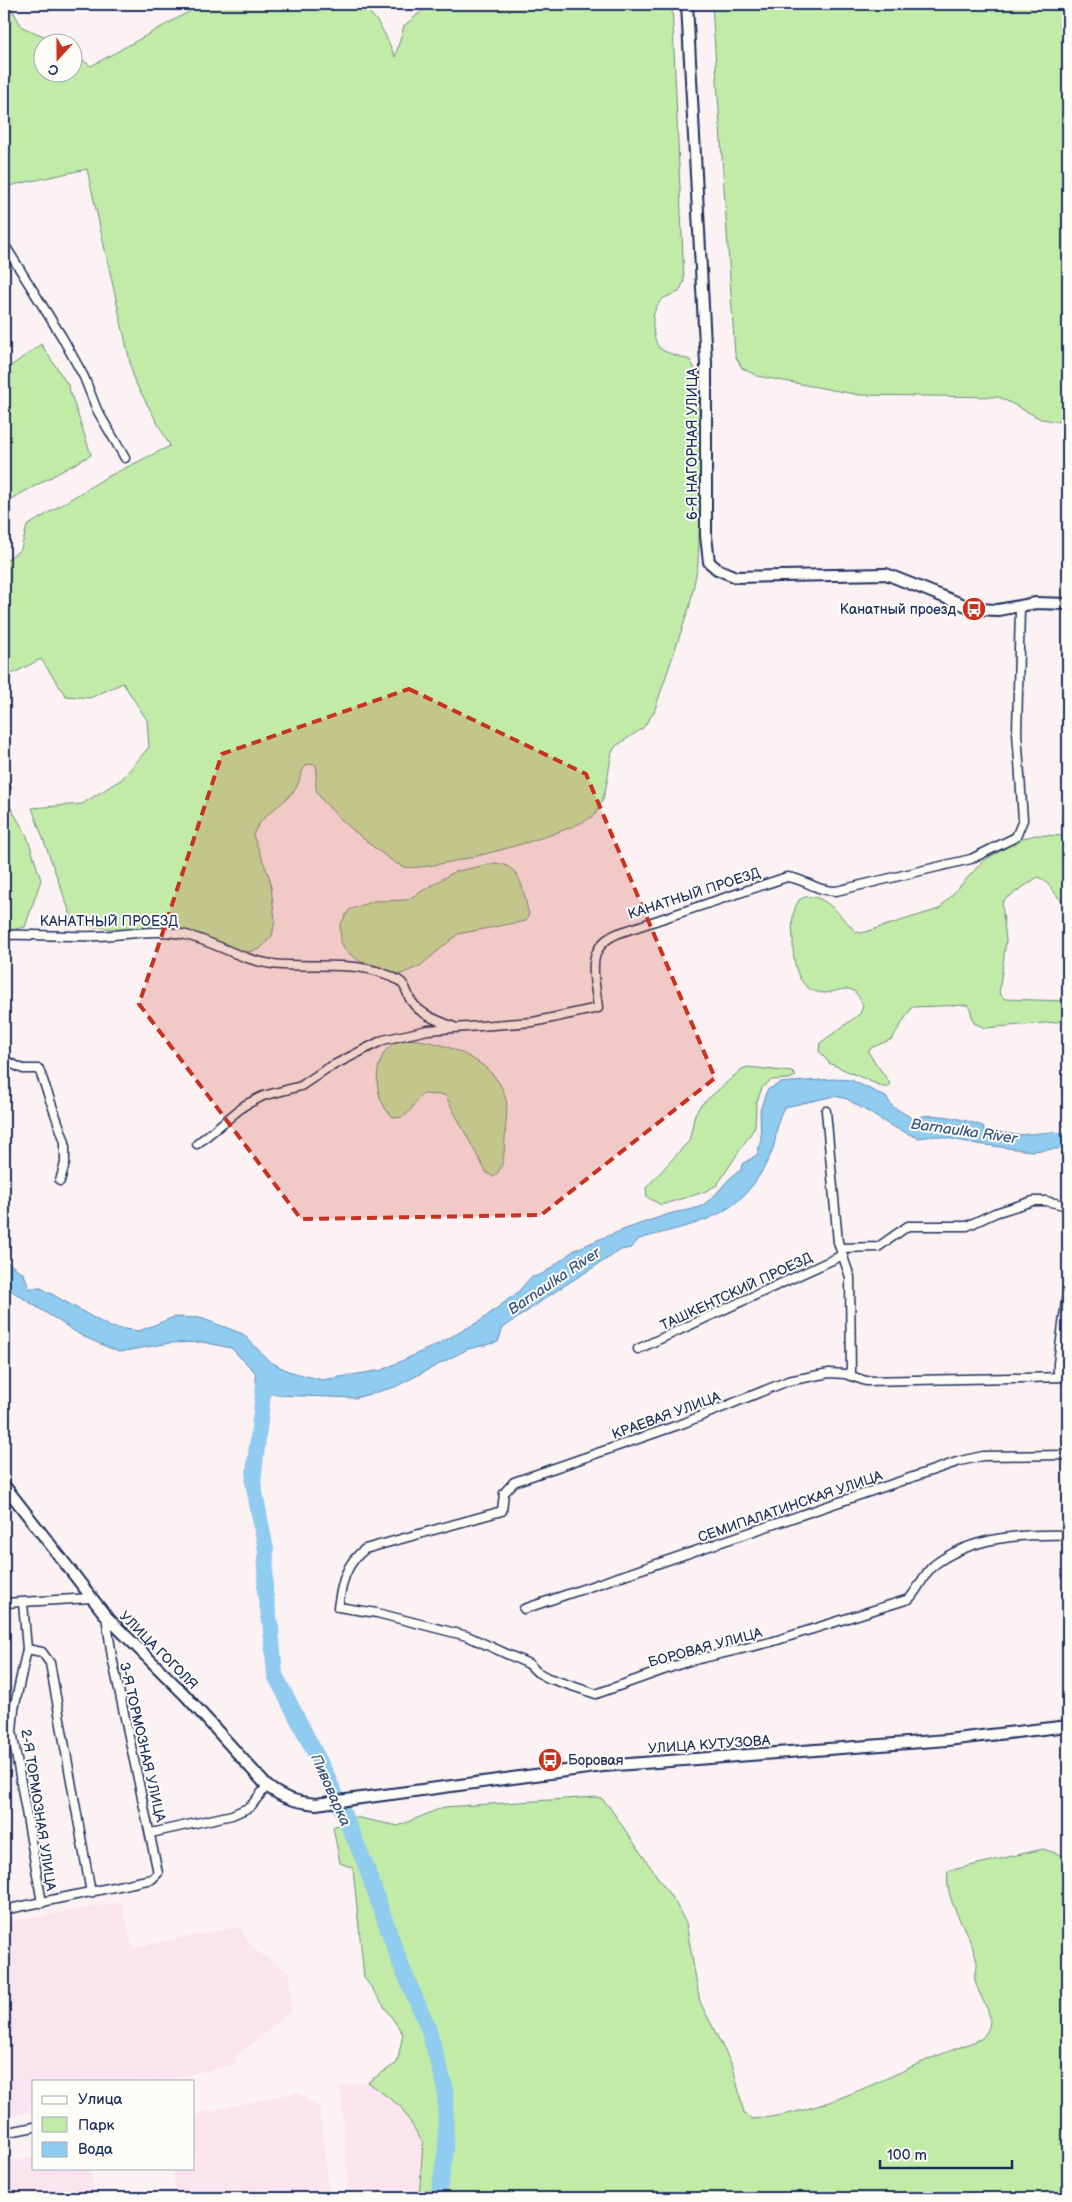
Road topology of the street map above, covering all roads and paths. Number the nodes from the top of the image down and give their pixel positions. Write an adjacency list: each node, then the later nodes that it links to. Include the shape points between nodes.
1 (687, 4): 5 (main road, 6-Я НАГОРНАЯ УЛИЦА, via 706,363 706,536 709,562 717,570 736,577 886,574 974,609)
2 (4, 244): 3 (street, via 62,337 84,377 97,410)
3 (125, 458)
4 (1068, 604): 5 (main road, via 1036,604)
5 (1020, 608): 7 (street, КАНАТНЫЙ ПРОЕЗД, via 1017,732 1023,820 1016,837 971,859 836,891 816,889 798,878 787,878 619,932 606,938 596,949 594,964 598,1008 533,1022)
6 (4, 935): 7 (street, КАНАТНЫЙ ПРОЕЗД, via 100,936 170,932 271,964 344,966 376,972 404,985 418,1009)
7 (457, 1028): 10 (street, КАНАТНЫЙ ПРОЕЗД, via 428,1030 383,1040 301,1086 262,1096 245,1105)
8 (4, 1060): 11 (street, via 23,1069 40,1069 66,1142)
9 (826, 1111): 13 (street)
10 (197, 1144)
11 (60, 1181)
12 (1068, 1206): 13 (street, ТАШКЕНТСКИЙ ПРОЕЗД, via 1046,1200 1033,1201 967,1226 908,1226 878,1247)
13 (842, 1252): 15 (street, ТАШКЕНТСКИЙ ПРОЕЗД); 16 (street, via 850,1277)
14 (1068, 1286): 17 (street)
15 (638, 1349)
16 (851, 1376): 17 (street, КРАЕВАЯ УЛИЦА, via 866,1381); 25 (street, КРАЕВАЯ УЛИЦА, via 821,1374 788,1381 684,1423 514,1482 504,1493 502,1511 371,1546 355,1557 346,1571)
17 (1058, 1377): 18 (street, КРАЕВАЯ УЛИЦА)
18 (1068, 1377)
19 (1068, 1455): 26 (street, СЕМИПАЛАТИНСКАЯ УЛИЦА, via 983,1456 960,1461)
20 (4, 1485): 22 (main road, УЛИЦА ГОГОЛЯ)
21 (1068, 1535): 25 (street, БОРОВАЯ УЛИЦА, via 1012,1536 975,1544 934,1566 910,1598 771,1642 686,1662 596,1694 548,1678 529,1664 467,1636 377,1613)
22 (92, 1598): 24 (street); 27 (main road, УЛИЦА ГОГОЛЯ)
23 (4, 1603): 24 (street)
24 (23, 1603): 28 (street, 2-Я ТОРМОЗНАЯ УЛИЦА)
25 (338, 1607)
26 (524, 1609)
27 (106, 1616): 30 (main road, УЛИЦА ГОГОЛЯ, via 185,1695); 31 (street, 3-Я ТОРМОЗНАЯ УЛИЦА)
28 (27, 1649): 32 (street, via 42,1652 50,1663); 33 (street, 2-Я ТОРМОЗНАЯ УЛИЦА, via 12,1731)
29 (1068, 1726): 30 (main road, УЛИЦА КУТУЗОВА, via 947,1740 603,1766 316,1804 297,1802 278,1795)
30 (267, 1786): 31 (street, via 250,1807 232,1815)
31 (151, 1833): 32 (street, 3-Я ТОРМОЗНАЯ УЛИЦА, via 158,1873 152,1879)
32 (92, 1893): 33 (street)
33 (42, 1903): 34 (street)
34 (4, 1910)
35 (32, 2127): 36 (street)
36 (4, 2133)

